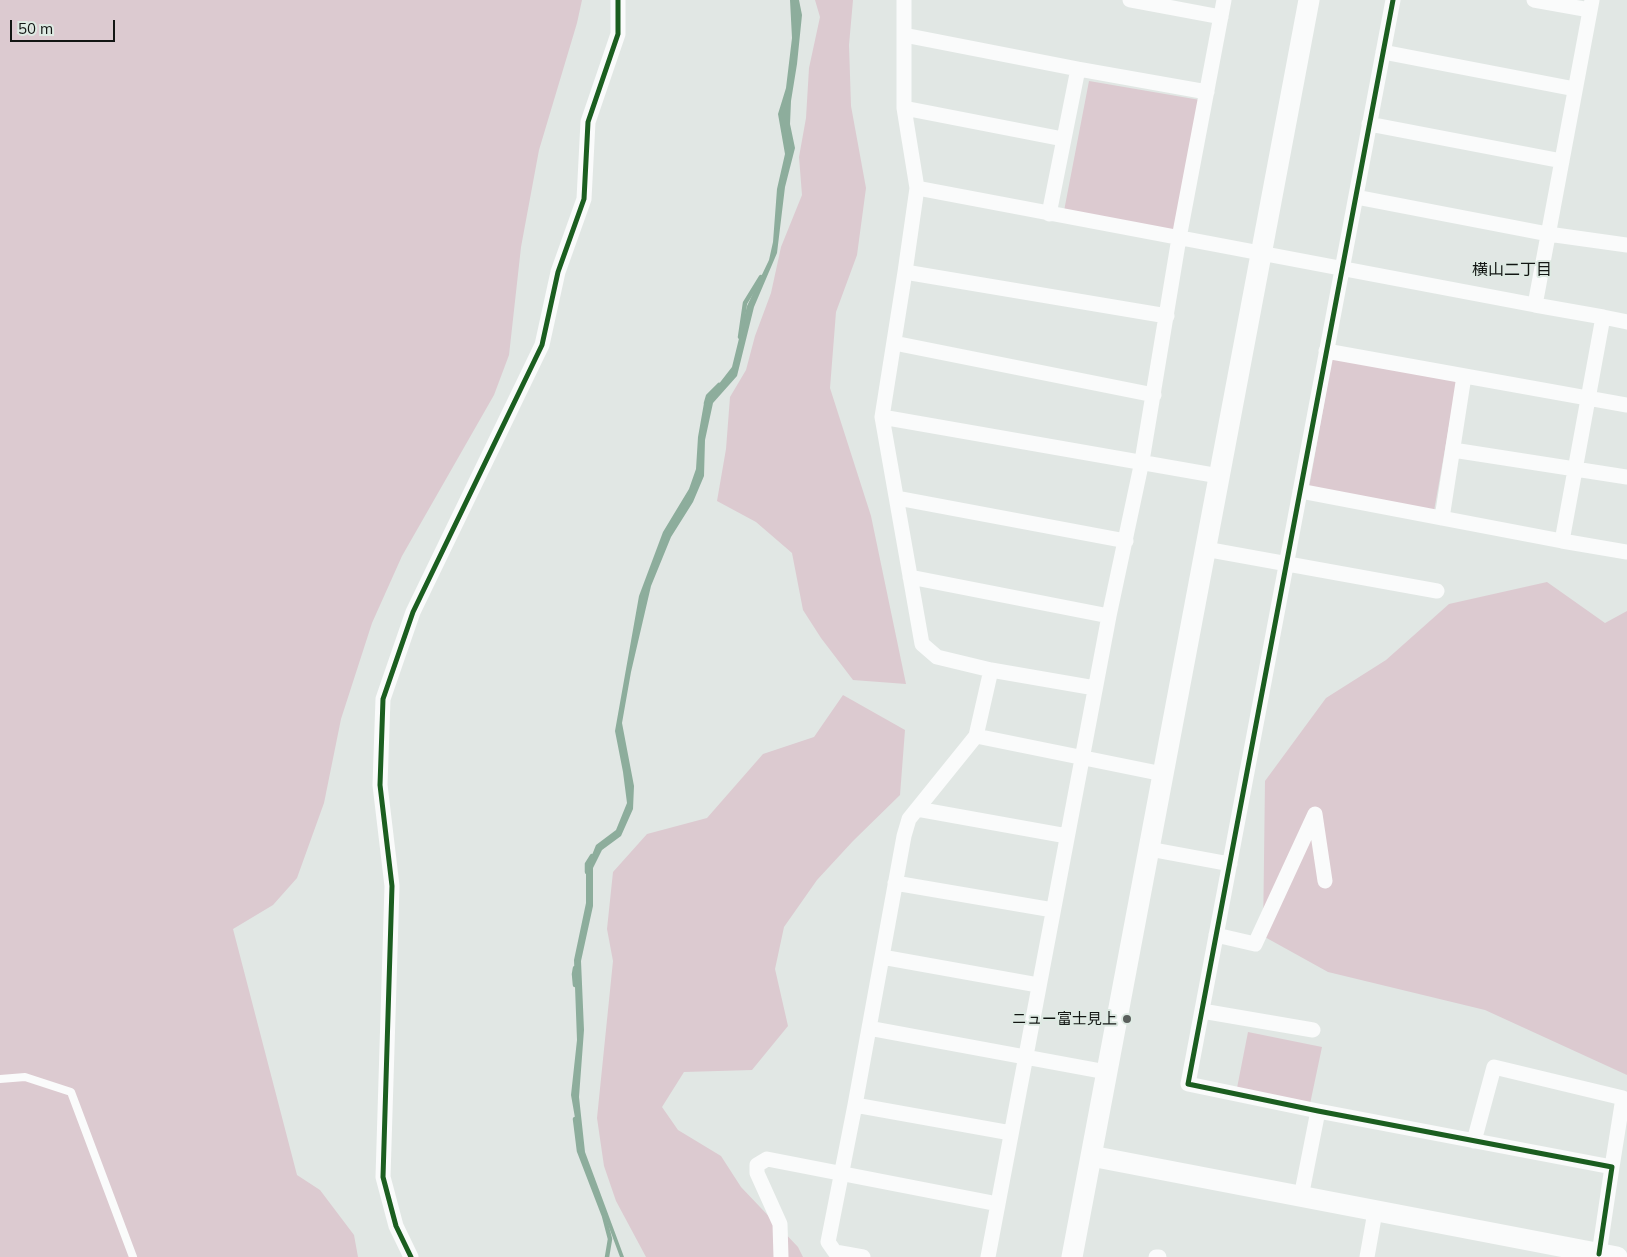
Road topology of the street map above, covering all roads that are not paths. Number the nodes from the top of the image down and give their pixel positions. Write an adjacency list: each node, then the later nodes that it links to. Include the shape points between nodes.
1 (618, 0): 88 (street, via 618,34 588,122 584,199 558,272 542,345 413,612 383,699 380,785 392,886 383,1177 396,1226)
2 (904, 0): 10 (street)
3 (1130, 0): 9 (street)
4 (1224, 0): 9 (street)
5 (1309, 0): 25 (street)
6 (1392, 0): 11 (street)
7 (1534, 0): 8 (street)
8 (1591, 5): 13 (street)
9 (1221, 17): 14 (street)
10 (904, 35): 12 (street); 15 (street)
11 (1383, 52): 13 (street); 16 (street)
12 (1078, 69): 14 (street); 17 (street)
13 (1575, 89): 18 (street)
14 (1206, 92): 23 (street)
15 (904, 108): 17 (street); 19 (street)
16 (1369, 124): 18 (street); 20 (street)
17 (1063, 139): 21 (street)
18 (1562, 161): 22 (street)
19 (917, 188): 21 (street); 27 (street)
20 (1356, 197): 22 (street); 26 (street)
21 (1049, 214): 23 (street)
22 (1548, 234): 24 (street); 28 (street)
23 (1179, 238): 25 (street); 29 (street)
24 (1627, 246)
25 (1261, 253): 26 (street); 42 (street)
26 (1342, 269): 28 (street); 33 (street)
27 (905, 272): 29 (street); 32 (street)
28 (1535, 304): 30 (street)
29 (1167, 316): 35 (street)
30 (1603, 317): 31 (street); 36 (street)
31 (1627, 322)
32 (894, 343): 35 (street); 38 (street)
33 (1326, 351): 34 (street); 44 (street)
34 (1464, 376): 36 (street); 39 (street)
35 (1154, 395): 40 (street)
36 (1588, 398): 37 (street); 41 (street)
37 (1627, 405)
38 (882, 417): 40 (street); 45 (street)
39 (1453, 450): 41 (street); 46 (street)
40 (1142, 461): 42 (street); 47 (street)
41 (1575, 470): 43 (street); 48 (street)
42 (1219, 476): 49 (street)
43 (1627, 477)
44 (1300, 491): 46 (street); 51 (street)
45 (896, 498): 47 (street); 52 (street)
46 (1442, 518): 48 (street)
47 (1126, 541): 54 (street)
48 (1562, 541): 50 (street)
49 (1206, 549): 51 (street); 59 (street)
50 (1627, 552)
51 (1286, 565): 53 (street); 63 (street)
52 (910, 577): 54 (street); 55 (street, via 922,644 937,657)
53 (1437, 591)
54 (1109, 616): 56 (street)
55 (991, 670): 56 (street); 57 (street)
56 (1095, 688): 58 (street)
57 (976, 736): 58 (street); 60 (street)
58 (1082, 758): 59 (street); 61 (street)
59 (1163, 774): 62 (street)
60 (917, 809): 61 (street); 65 (street, via 909,818)
61 (1067, 836): 66 (street)
62 (1149, 849): 63 (street); 74 (street)
63 (1230, 864): 67 (street)
64 (1326, 881): 67 (street, via 1315,814 1255,944)
65 (895, 883): 66 (street); 68 (street)
66 (1053, 910): 69 (street)
67 (1216, 936): 70 (street)
68 (882, 957): 69 (street); 71 (street)
69 (1038, 985): 73 (street)
70 (1202, 1011): 72 (street); 77 (street, via 1188,1084)
71 (869, 1028): 73 (street); 76 (street)
72 (1313, 1030)
73 (1025, 1057): 74 (street); 78 (street)
74 (1107, 1072): 80 (street)
75 (0, 1079): 87 (lane, via 24,1077 71,1092)
76 (855, 1105): 78 (street); 82 (street)
77 (1318, 1111): 79 (street); 83 (street)
78 (1011, 1133): 84 (street)
79 (1474, 1141): 81 (street); 81 (street, via 1494,1067 1623,1098)
80 (1092, 1156): 83 (street); 92 (street)
81 (1612, 1167): 86 (street)
82 (842, 1174): 84 (street); 89 (street, via 766,1159 757,1165 756,1173 780,1224); 90 (street, via 828,1242 835,1252)
83 (1300, 1197): 85 (street)
84 (998, 1204): 91 (street)
85 (1376, 1212): 86 (street); 93 (street)
86 (1608, 1255)
87 (133, 1257)
88 (411, 1257)
89 (781, 1257)
90 (863, 1257)
91 (988, 1257)
92 (1072, 1257)
93 (1367, 1257)

